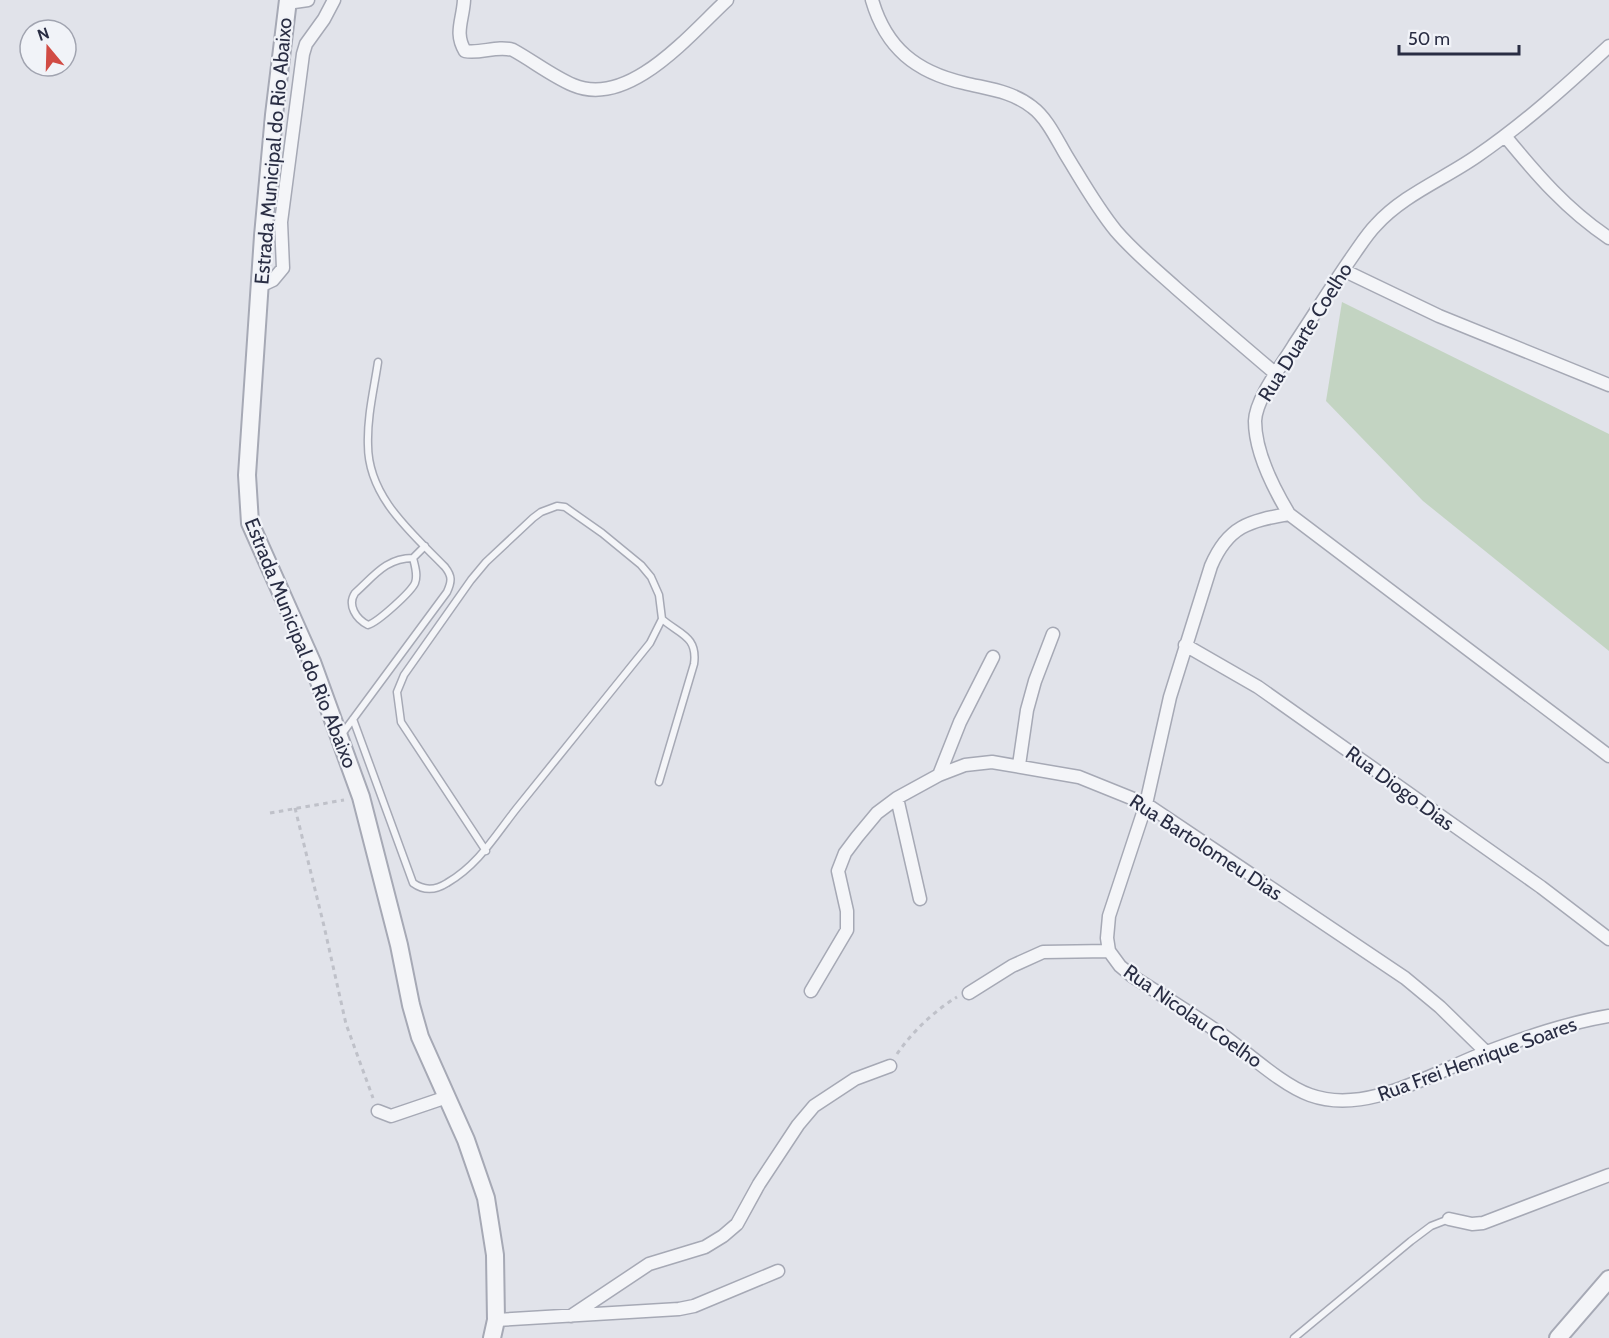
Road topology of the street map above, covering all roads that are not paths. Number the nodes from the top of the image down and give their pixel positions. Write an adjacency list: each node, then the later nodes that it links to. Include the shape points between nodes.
1 (309, 0): 6 (street)
2 (334, 0): 11 (street, via 303,54 281,222 283,268 273,280)
3 (464, 0): 4 (street, via 459,42 465,51 513,50 573,85 601,90 638,79)
4 (727, 0)
5 (872, 0): 13 (street, via 893,45 908,60 933,74 1004,91 1033,107 1117,231 1153,268)
6 (287, 2): 11 (street, Estrada Municipal do Rio Abaixo, via 273,116)
7 (1609, 46): 8 (street, Rua Duarte Coelho, via 1557,95)
8 (1504, 136): 9 (street, via 1550,190); 10 (street, Rua Duarte Coelho, via 1391,210 1375,225)
9 (1609, 238)
10 (1343, 270): 13 (street, Rua Duarte Coelho); 14 (street, via 1439,316)
11 (260, 286): 23 (street, Estrada Municipal do Rio Abaixo, via 247,475 250,523 312,662)
12 (378, 362): 16 (lane, via 368,443 373,476 383,498)
13 (1276, 374): 15 (street, Rua Duarte Coelho, via 1255,421 1269,474)
14 (1609, 385)
15 (1289, 514): 20 (street, Rua Nicolau Coelho, via 1244,526 1219,548); 24 (street, Rua Duarte Coelho)
16 (424, 546): 17 (lane); 22 (lane, via 450,573 451,583)
17 (413, 558): 17 (lane, via 389,562 351,598 364,623 378,620 414,586)
18 (662, 619): 27 (lane, via 684,634 695,650); 30 (lane, via 650,643); 30 (lane, via 660,595 641,565 565,507 550,508 533,518 471,580 404,675 397,692 401,722)
19 (1053, 634): 25 (street, via 1027,710)
20 (1185, 645): 29 (street, Rua Nicolau Coelho); 32 (street, Rua Diogo Dias, via 1258,687)
21 (993, 657): 26 (street)
22 (353, 720): 23 (lane); 30 (lane, via 413,883 424,889 438,888)
23 (340, 737): 40 (street, Estrada Municipal do Rio Abaixo, via 361,797 417,1026)
24 (1609, 756)
25 (1019, 765): 26 (street, Rua Bartolomeu Dias, via 965,765); 29 (street, Rua Bartolomeu Dias, via 1079,777)
26 (939, 775): 28 (street, Rua Bartolomeu Dias)
27 (659, 782)
28 (897, 798): 31 (street); 34 (street, Rua Bartolomeu Dias, via 877,813 845,853 838,871 847,930)
29 (1146, 804): 33 (street, Rua Nicolau Coelho, via 1109,916); 37 (street, Rua Bartolomeu Dias, via 1405,978)
30 (486, 851)
31 (920, 899)
32 (1609, 939)
33 (1109, 951): 35 (street, via 1043,952); 39 (street, Rua Nicolau Coelho, via 1132,976)
34 (811, 991)
35 (969, 993)
36 (1609, 1016): 37 (street, Rua Frei Henrique Soares, via 1566,1025)
37 (1486, 1052): 39 (street, Rua Frei Henrique Soares, via 1381,1095 1355,1100)
38 (890, 1066): 46 (street, via 855,1079 814,1106 791,1135 737,1224 723,1236 705,1247 649,1264)
39 (1310, 1095)
40 (447, 1097): 41 (street, via 391,1116); 47 (street, Estrada Municipal do Rio Abaixo, via 486,1198 495,1255)
41 (378, 1111)
42 (1609, 1175): 43 (street, via 1483,1223)
43 (1449, 1219): 49 (lane, via 1411,1241)
44 (778, 1271): 46 (street, via 687,1307)
45 (1609, 1279): 50 (street)
46 (571, 1316): 47 (street)
47 (496, 1320): 48 (street, Estrada Municipal do Rio Abaixo)
48 (492, 1338)
49 (1294, 1338)
50 (1558, 1338)

